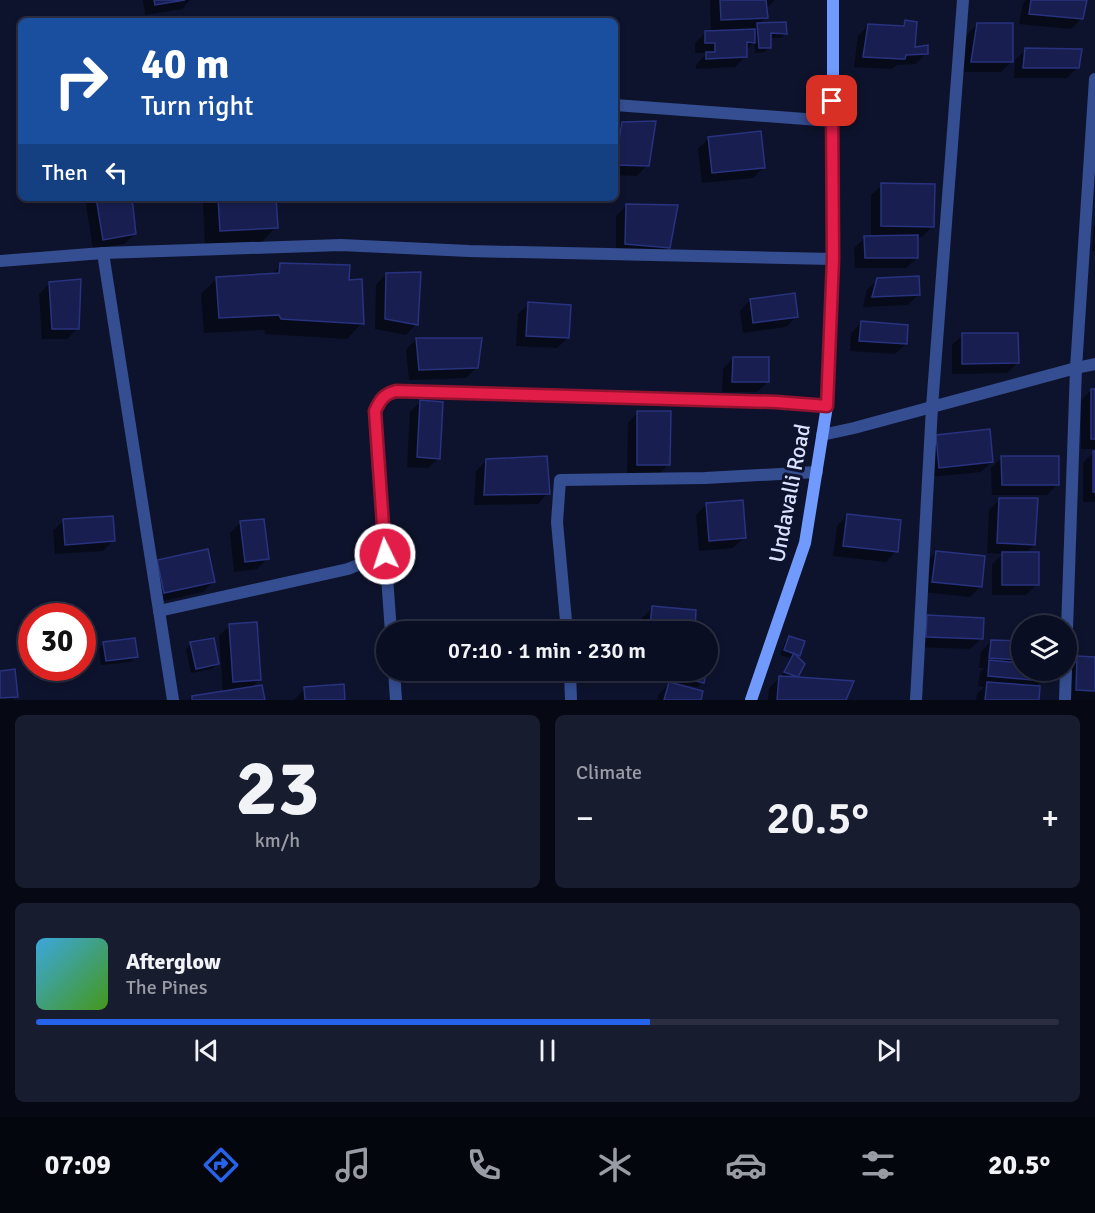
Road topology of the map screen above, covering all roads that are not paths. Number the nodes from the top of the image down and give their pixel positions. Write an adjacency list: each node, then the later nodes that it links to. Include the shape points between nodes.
1 (833, 0): 5 (main road, Undavalli Road)
2 (963, 0): 12 (street)
3 (1095, 79): 10 (street)
4 (618, 105): 5 (street)
5 (832, 121): 7 (main road, Undavalli Road)
6 (103, 253): 7 (street, via 341,245); 8 (street); 16 (street)
7 (833, 259): 11 (main road, Undavalli Road)
8 (0, 261)
9 (1095, 364): 10 (street)
10 (1076, 368): 12 (street); 17 (street)
11 (827, 406): 13 (main road, Undavalli Road); 15 (street, via 388,393 375,411)
12 (932, 407): 13 (street); 27 (street)
13 (822, 435): 14 (main road, Undavalli Road)
14 (817, 472): 19 (street, via 560,480 557,522); 26 (main road, Undavalli Road, via 805,543)
15 (385, 554): 16 (street, via 348,568); 18 (street)
16 (159, 611): 23 (street)
17 (1067, 615)
18 (390, 621)
19 (566, 621)
20 (395, 681): 24 (street)
21 (570, 681): 25 (street)
22 (1066, 681): 28 (street)
23 (173, 700)
24 (396, 700)
25 (571, 700)
26 (751, 700)
27 (916, 700)
28 (1065, 700)

